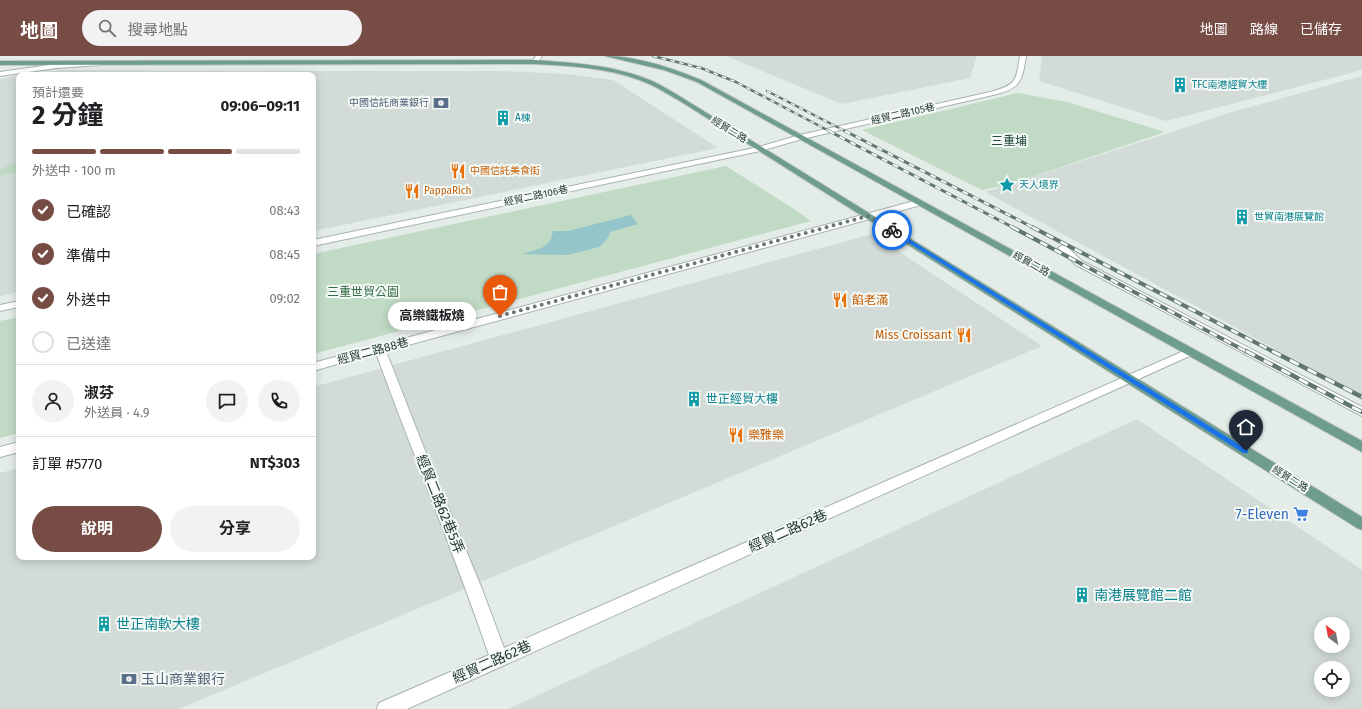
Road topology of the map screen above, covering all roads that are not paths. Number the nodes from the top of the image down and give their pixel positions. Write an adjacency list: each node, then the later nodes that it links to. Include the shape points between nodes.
1 (539, 56): 4 (street)
2 (608, 56): 8 (main road, 經貿二路, via 680,72)
3 (1023, 56): 8 (street, 經貿二路105巷, via 1020,80 1008,90)
4 (535, 62): 6 (main road, 經貿二路); 9 (main road, 經貿二路, via 602,69 650,82)
5 (0, 63): 6 (main road, 經貿二路)
6 (99, 64): 7 (street, via 57,66)
7 (0, 74)
8 (800, 137): 9 (street, 經貿二路105巷); 10 (main road, 經貿二路)
9 (760, 149): 11 (main road, 經貿二路); 12 (street, 經貿二路106巷)
10 (918, 203): 11 (street, 經貿二路88巷); 17 (main road, 經貿二路)
11 (868, 216): 16 (street, 經貿二路88巷); 19 (main road, 經貿二路)
12 (316, 242)
13 (1063, 248): 20 (street, via 1079,263)
14 (16, 305): 15 (street)
15 (0, 308)
16 (380, 349): 18 (street, 經貿二路88巷); 25 (street, 經貿二路62巷5弄)
17 (1190, 352): 19 (street, 經貿二路62巷); 21 (main road, 經貿二路)
18 (316, 366)
19 (1128, 379): 24 (main road, 經貿二路); 25 (street, 經貿二路62巷)
20 (1362, 412)
21 (1362, 447)
22 (16, 448): 23 (street)
23 (0, 452)
24 (1362, 524)
25 (499, 659): 26 (street, 經貿二路62巷)
26 (386, 709)

